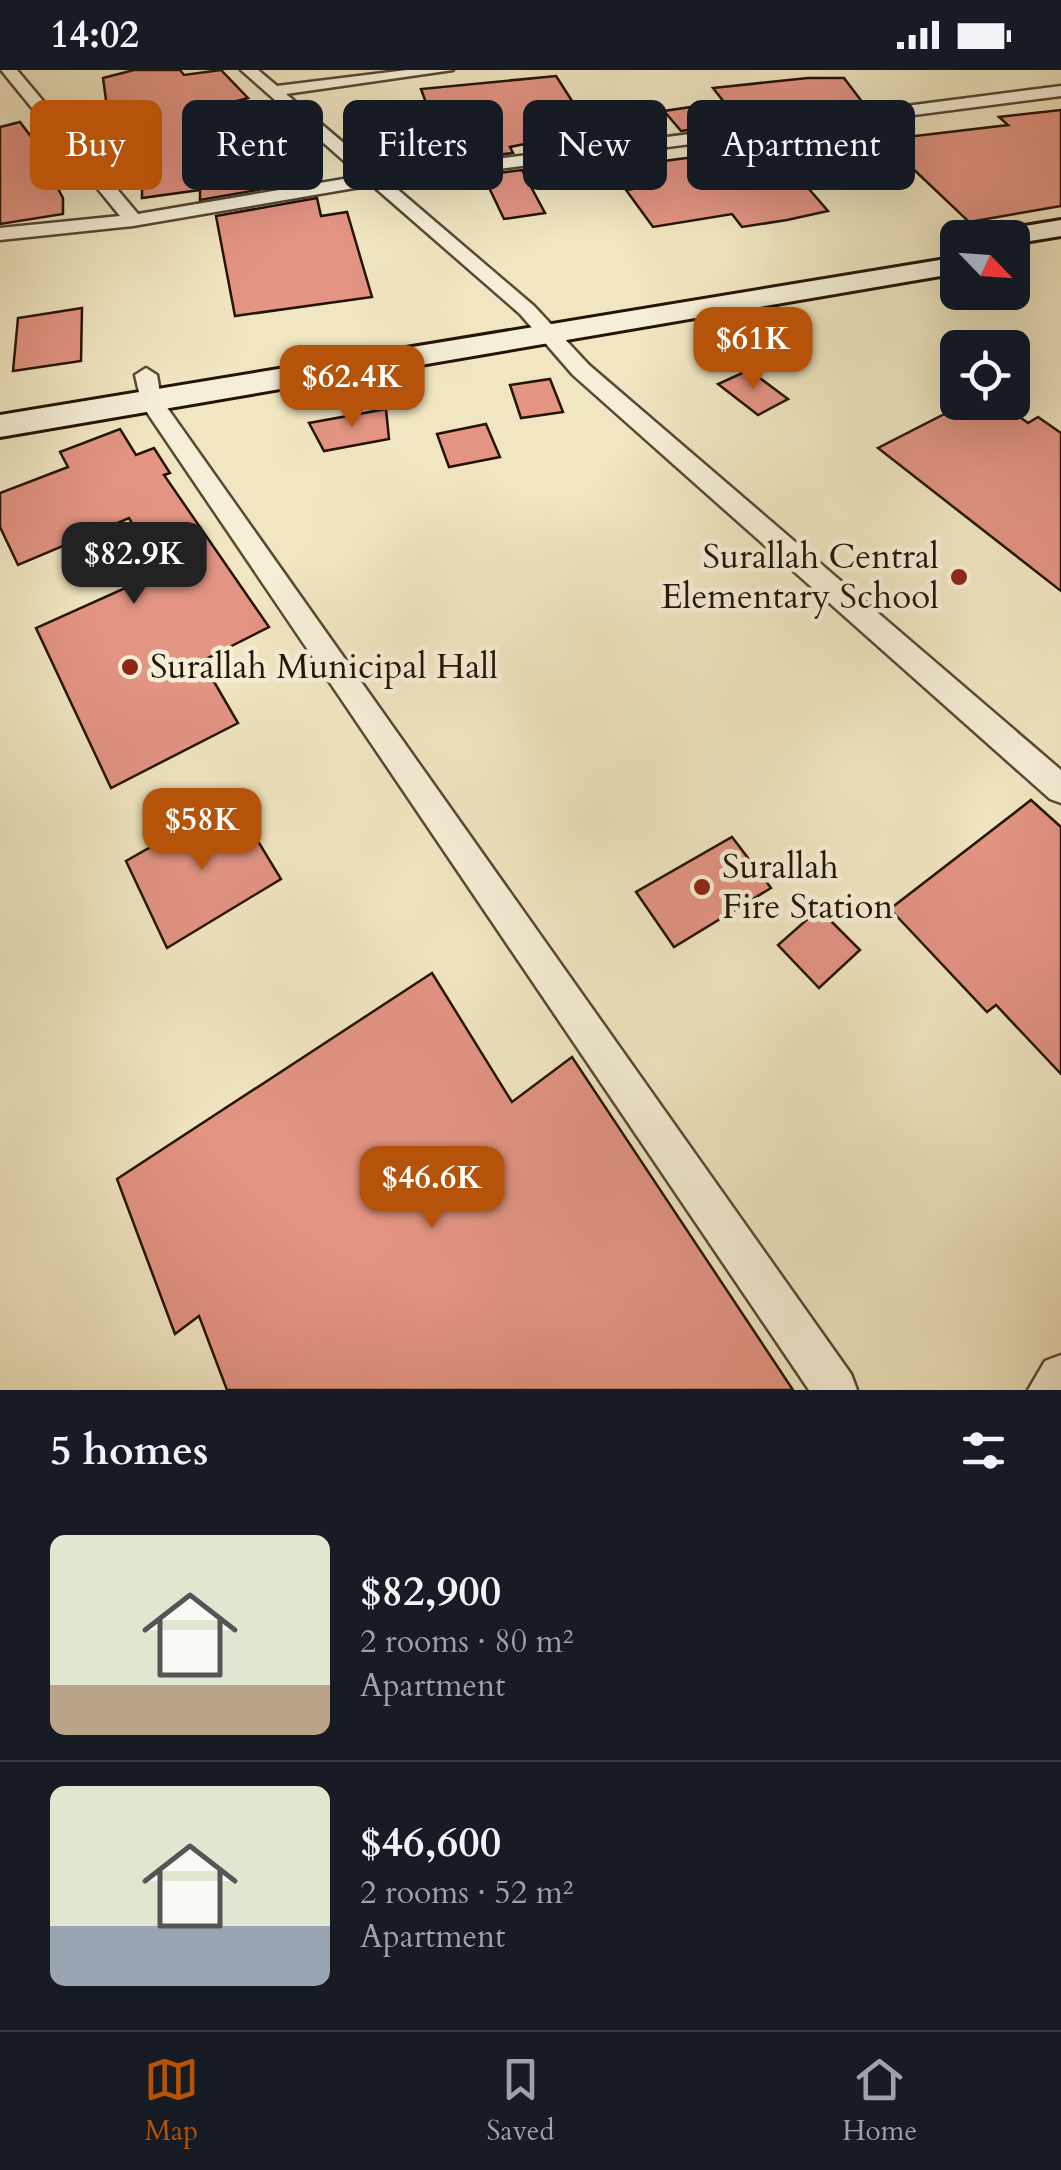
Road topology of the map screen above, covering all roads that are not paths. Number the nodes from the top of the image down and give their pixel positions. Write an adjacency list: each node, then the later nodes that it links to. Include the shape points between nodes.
1 (8, 70): 12 (street)
2 (249, 70): 4 (street)
3 (444, 70): 4 (street)
4 (272, 91): 8 (street)
5 (1061, 91): 6 (street)
6 (1030, 95): 7 (street); 9 (street)
7 (1061, 109)
8 (343, 155)
9 (503, 163)
10 (343, 185): 12 (street)
11 (383, 190): 20 (street)
12 (133, 220): 15 (street)
13 (1061, 228): 14 (street)
14 (1030, 233)
15 (0, 234)
16 (1061, 248): 17 (street)
17 (1030, 253)
18 (940, 257): 20 (street)
19 (940, 257): 21 (street)
20 (527, 310): 21 (street); 22 (street)
21 (549, 336): 22 (street); 25 (street)
22 (148, 388): 23 (street); 24 (street); 27 (street)
23 (0, 400)
24 (0, 426)
25 (1061, 789)
26 (1061, 1377): 28 (street)
27 (835, 1390)
28 (1050, 1390)

